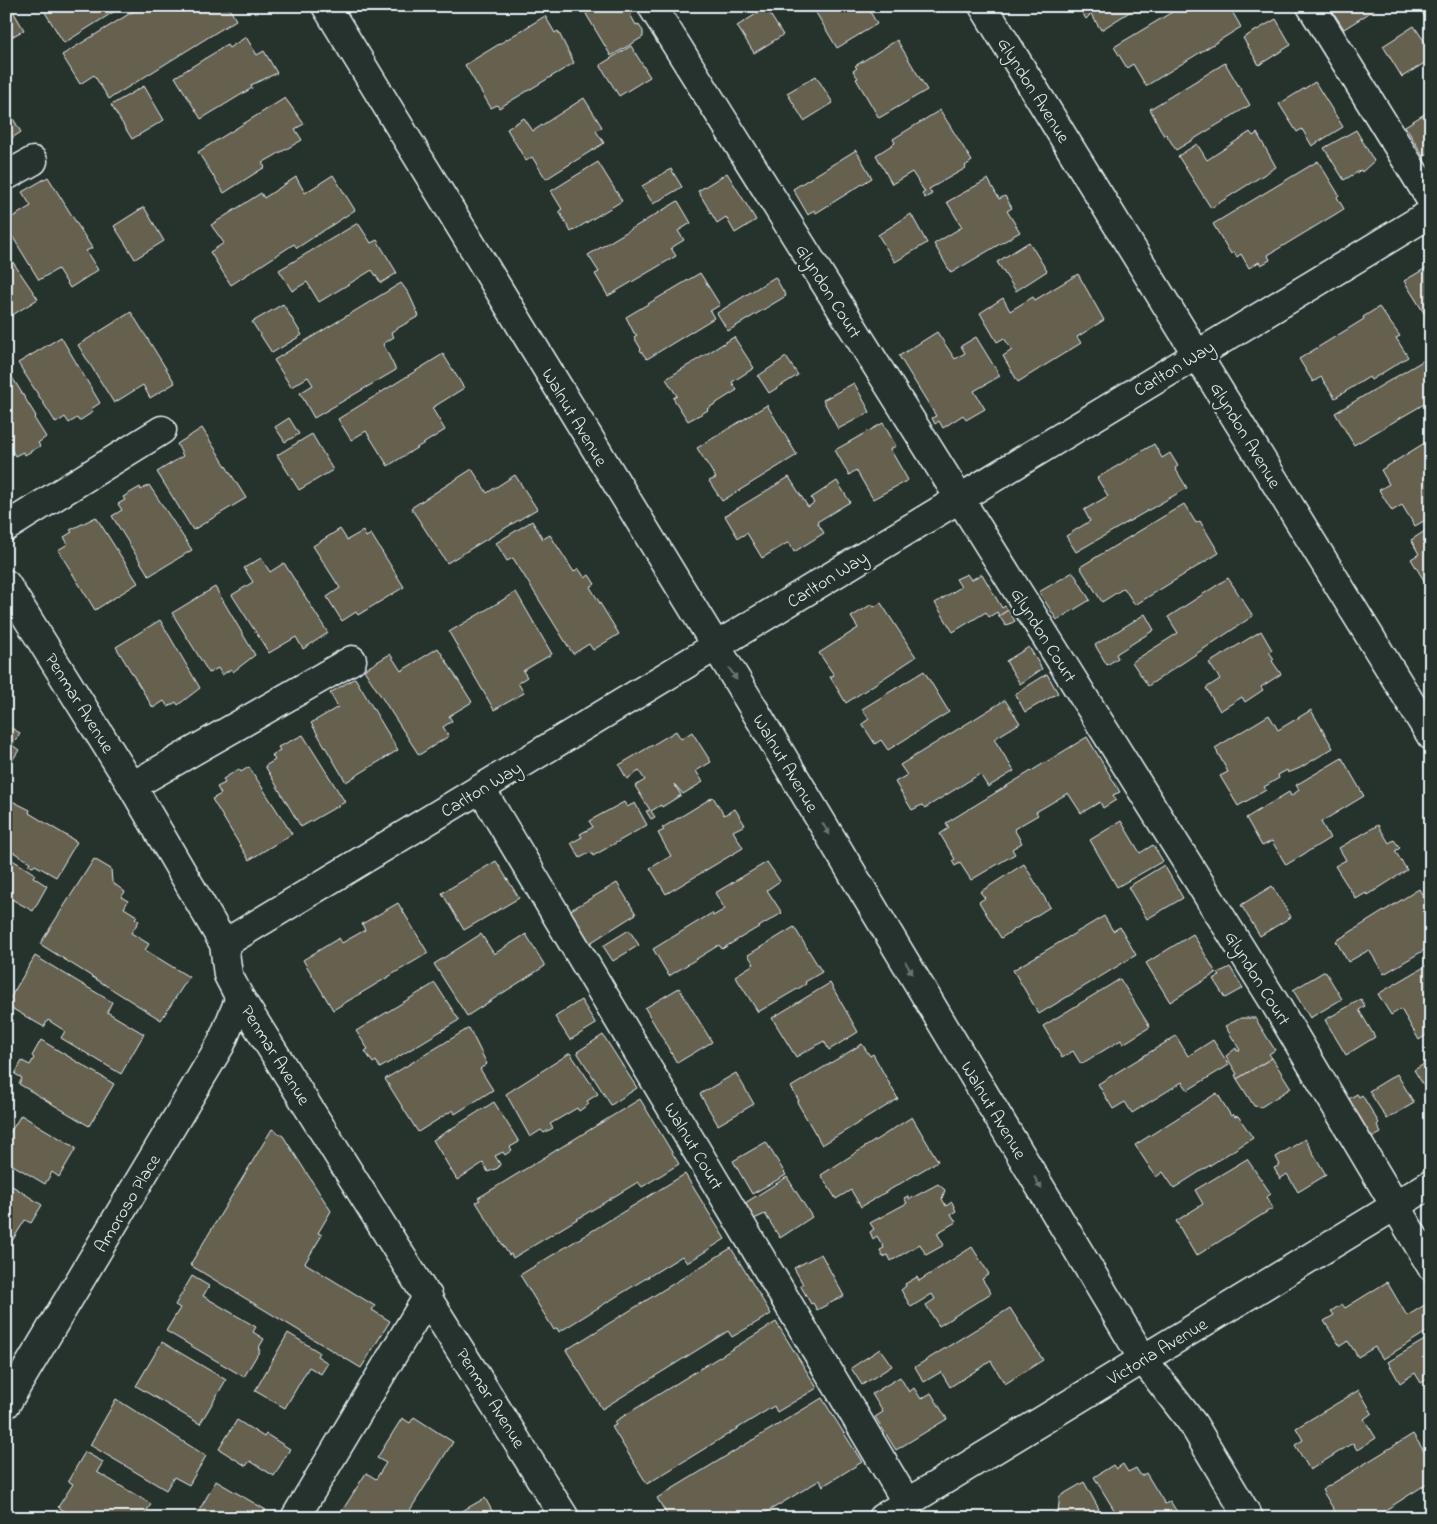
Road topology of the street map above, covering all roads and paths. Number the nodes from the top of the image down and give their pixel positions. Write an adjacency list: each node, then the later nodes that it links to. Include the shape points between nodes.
1 (326, 6): 14 (street, Walnut Avenue)
2 (652, 6): 11 (street, Glyndon Court)
3 (983, 6): 9 (street, Glyndon Avenue)
4 (1311, 6): 7 (street)
5 (33, 161): 6 (street)
6 (6, 176)
7 (1431, 200)
8 (1431, 213): 9 (street, Carlton Way)
9 (1197, 354): 11 (street, Carlton Way); 16 (street, Glyndon Avenue)
10 (162, 430): 12 (street)
11 (958, 498): 14 (street, Carlton Way); 22 (street, Glyndon Court, via 1276,1005)
12 (6, 527)
13 (6, 584): 17 (street, Penmar Avenue)
14 (716, 647): 18 (street, Carlton Way); 25 (street, Walnut Avenue, one-way to 25)
15 (352, 660): 17 (street)
16 (1431, 736)
17 (132, 786): 19 (street, Penmar Avenue)
18 (481, 789): 19 (street, Carlton Way); 27 (street, Walnut Court)
19 (224, 944): 20 (street, Penmar Avenue, via 228,975)
20 (240, 998): 24 (street, Penmar Avenue); 26 (street, Amoroso Place, via 221,1044)
21 (1431, 1184): 22 (street, Victoria Avenue)
22 (1394, 1207): 23 (street, Glyndon Court); 25 (street, Victoria Avenue)
23 (1431, 1266)
24 (428, 1296): 28 (street); 29 (street, Penmar Avenue)
25 (1143, 1359): 27 (street, Victoria Avenue); 31 (street, Walnut Avenue, via 1193,1424)
26 (6, 1404)
27 (907, 1503): 30 (street, Victoria Avenue)
28 (295, 1518)
29 (565, 1518)
30 (882, 1518)
31 (1249, 1518)

